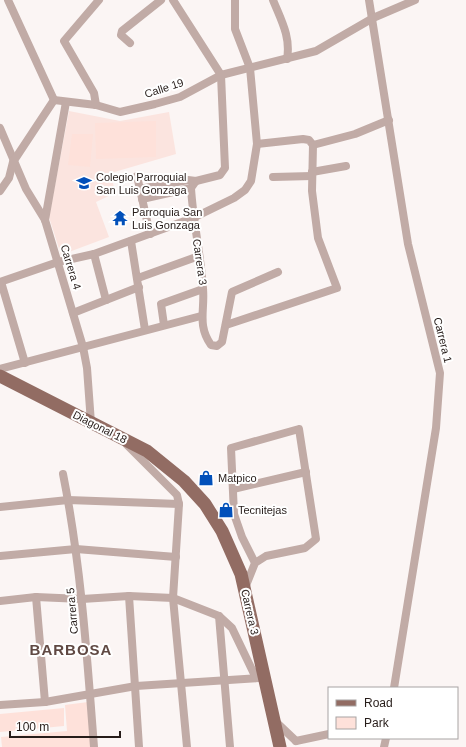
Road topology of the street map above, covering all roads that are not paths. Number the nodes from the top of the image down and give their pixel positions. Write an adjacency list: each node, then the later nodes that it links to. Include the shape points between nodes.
1 (8, 0): 14 (street)
2 (100, 0): 16 (street, via 64,41 94,93)
3 (161, 0): 10 (street, via 122,31 121,35)
4 (173, 0): 13 (street)
5 (235, 0): 12 (street, via 235,29)
6 (273, 0): 11 (street, via 287,34)
7 (369, 0): 9 (street, Carrera 1)
8 (415, 0): 9 (street, Calle 19)
9 (373, 18): 11 (street, Calle 19, via 316,51); 17 (street, Carrera 1)
10 (130, 43)
11 (287, 59): 12 (street, Calle 19)
12 (250, 68): 13 (street, Calle 19); 19 (street)
13 (221, 75): 16 (street, Calle 19, via 180,97 156,104 120,112); 26 (street, via 225,168 216,178)
14 (54, 100): 15 (street, Calle 19); 21 (street)
15 (66, 102): 16 (street, Calle 19); 31 (street)
16 (96, 105)
17 (389, 120): 20 (street, via 355,134); 76 (street, Carrera 1, via 408,244 440,373 436,428)
18 (0, 128): 21 (street, Carrera 4)
19 (257, 144): 20 (street, via 303,139 309,140); 30 (street, via 251,181 245,190)
20 (313, 145): 23 (street)
21 (13, 162): 28 (street, via 10,178); 31 (street, Carrera 4)
22 (346, 166): 23 (street)
23 (312, 174): 25 (street); 46 (street, via 318,238 337,288)
24 (138, 176): 27 (street)
25 (273, 177)
26 (193, 185): 27 (street, via 188,180); 29 (street); 30 (street, Carrera 3)
27 (140, 189): 29 (street)
28 (0, 191)
29 (142, 199): 32 (street)
30 (193, 218): 32 (street); 35 (street, Carrera 3)
31 (45, 220): 36 (street, Carrera 4)
32 (150, 234): 33 (street)
33 (131, 241): 34 (street); 38 (street)
34 (94, 254): 36 (street); 42 (street)
35 (199, 256): 38 (street); 41 (street, Carrera 3)
36 (58, 262): 39 (street); 43 (street, Carrera 4)
37 (278, 272): 46 (street, via 232,292)
38 (138, 278): 40 (street)
39 (1, 282): 49 (street)
40 (139, 287): 42 (street); 47 (street)
41 (203, 289): 44 (street, Carrera 3); 45 (street, via 161,304)
42 (106, 300): 43 (street)
43 (73, 313): 48 (street, Carrera 4)
44 (201, 316): 45 (street); 46 (street, Carrera 3, via 206,338 213,347 222,342)
45 (164, 325): 47 (street)
46 (226, 325)
47 (146, 330): 48 (street)
48 (83, 347): 49 (street); 52 (street, Carrera 4)
49 (25, 363): 50 (street)
50 (0, 369)
51 (0, 376): 52 (main road, Diagonal 18)
52 (91, 423): 53 (main road, Diagonal 18)
53 (119, 437): 56 (main road, Diagonal 18, via 160,460); 59 (street, via 177,495)
54 (306, 472): 57 (street); 57 (street, via 299,429 231,448); 64 (street, via 316,539 305,548 266,556)
55 (63, 474): 58 (street, Carrera 5)
56 (193, 489): 65 (main road, Carrera 3, via 222,531 236,559)
57 (234, 489): 64 (street, via 234,514 242,538)
58 (68, 500): 59 (street); 60 (street); 61 (street, Carrera 5)
59 (179, 504): 63 (street)
60 (0, 507)
61 (76, 550): 62 (street); 63 (street); 69 (street, Carrera 5)
62 (0, 556)
63 (176, 557): 68 (street)
64 (255, 563): 65 (street)
65 (245, 589): 72 (main road, Carrera 3)
66 (128, 596): 68 (street); 69 (street); 75 (street)
67 (36, 597): 69 (street); 70 (street); 78 (street)
68 (173, 598): 71 (street); 74 (street)
69 (82, 599): 77 (street, Carrera 5)
70 (0, 601)
71 (220, 616): 72 (street, via 232,628); 73 (street)
72 (260, 678): 73 (street); 80 (main road, Carrera 3)
73 (224, 680): 74 (street); 86 (street)
74 (180, 684): 75 (street); 85 (street)
75 (136, 686): 77 (street); 84 (street)
76 (394, 687)
77 (90, 694): 78 (street); 83 (street, Carrera 5)
78 (45, 702): 79 (street)
79 (0, 705)
80 (275, 722): 82 (street); 87 (main road, Carrera 3)
81 (328, 734): 82 (street)
82 (295, 745)
83 (94, 747)
84 (139, 747)
85 (187, 747)
86 (230, 747)
87 (280, 747)

